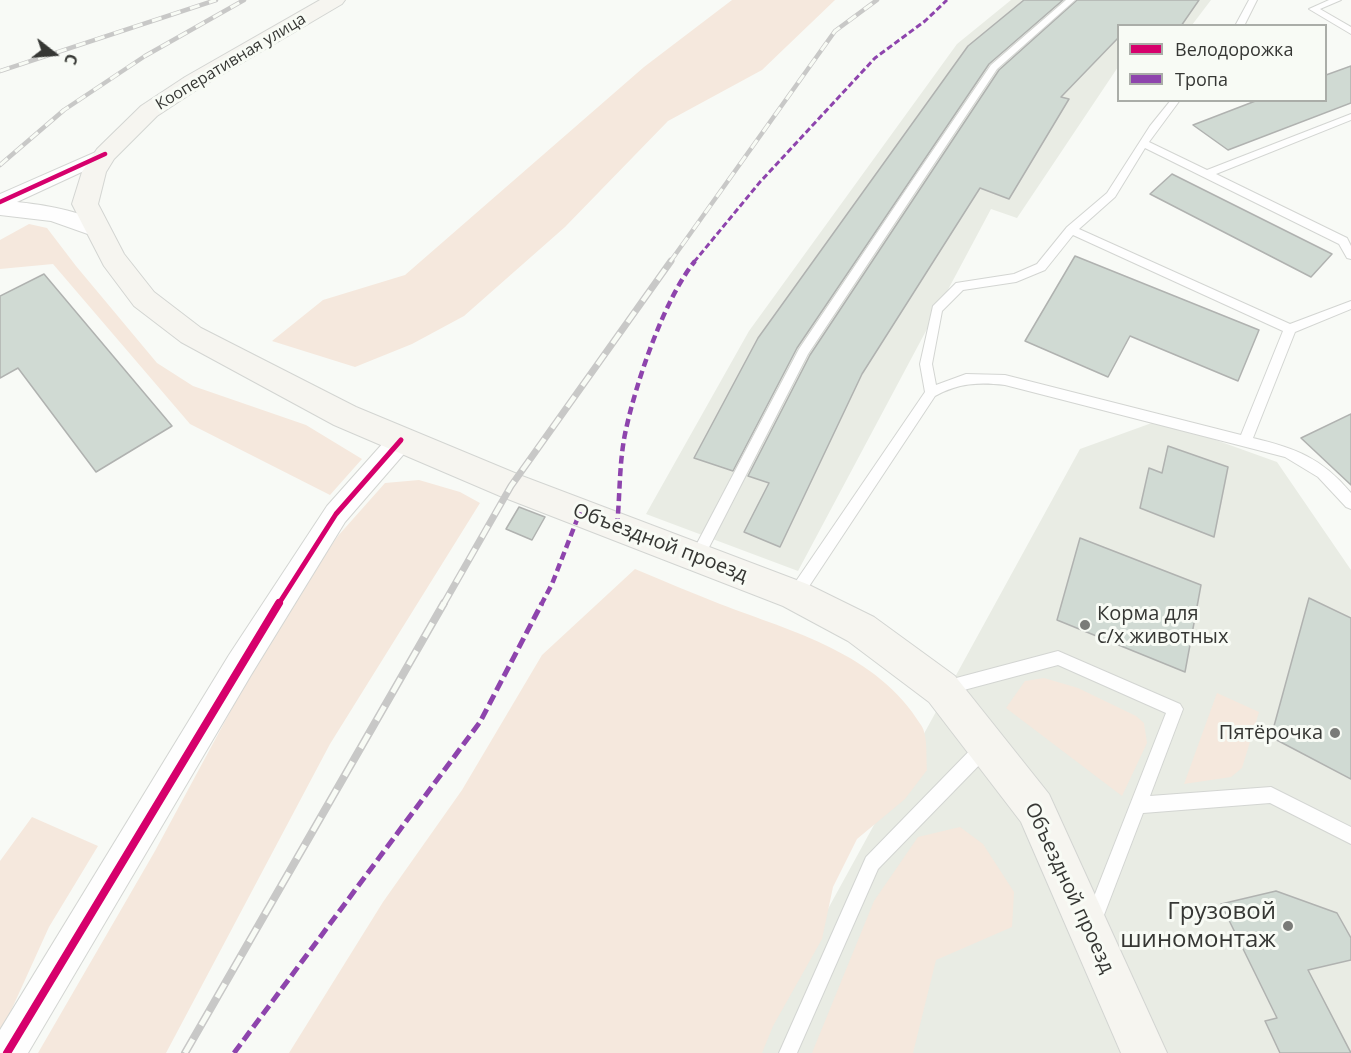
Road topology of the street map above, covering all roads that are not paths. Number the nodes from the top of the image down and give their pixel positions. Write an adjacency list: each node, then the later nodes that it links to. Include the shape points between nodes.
1 (335, 0): 10 (main road, Кооперативная улица, via 149,111)
2 (1071, 0): 23 (lane, via 994,67 912,189 803,352)
3 (1253, 0): 5 (lane)
4 (1337, 0): 6 (lane, via 1313,9)
5 (1240, 24)
6 (1351, 31)
7 (1174, 102): 9 (lane)
8 (1351, 117): 11 (lane)
9 (1143, 143): 11 (lane); 14 (lane, via 1111,195)
10 (105, 154): 12 (street); 15 (main road, Объездной проезд, via 94,172 85,204)
11 (1207, 174): 16 (lane, via 1343,241)
12 (0, 202)
13 (0, 208): 15 (street, via 38,210 71,218)
14 (1071, 230): 18 (lane); 19 (lane, via 1041,267 1016,278 960,286 937,309 926,363)
15 (99, 231): 20 (main road, Объездной проезд, via 113,258 144,299 191,335 345,416)
16 (1351, 255)
17 (1351, 305): 18 (lane)
18 (1290, 329): 21 (lane)
19 (931, 393): 21 (lane, via 950,381 977,377 1005,380); 24 (lane)
20 (401, 440): 23 (main road, Объездной проезд); 30 (street, via 336,514)
21 (1245, 441): 22 (lane, via 1302,458)
22 (1351, 503)
23 (697, 557): 24 (main road, Объездной проезд)
24 (795, 595): 25 (main road, Объездной проезд, via 861,629)
25 (942, 689): 26 (main road, Объездной проезд); 27 (lane, via 1058,658 1175,709)
26 (987, 746): 29 (main road, Объездной проезд, via 1035,808); 31 (lane, via 872,863)
27 (1138, 805): 28 (lane, via 1271,795); 29 (lane)
28 (1351, 836)
29 (1090, 930): 32 (main road, Объездной проезд)
30 (9, 1046)
31 (788, 1053)
32 (1144, 1053)

